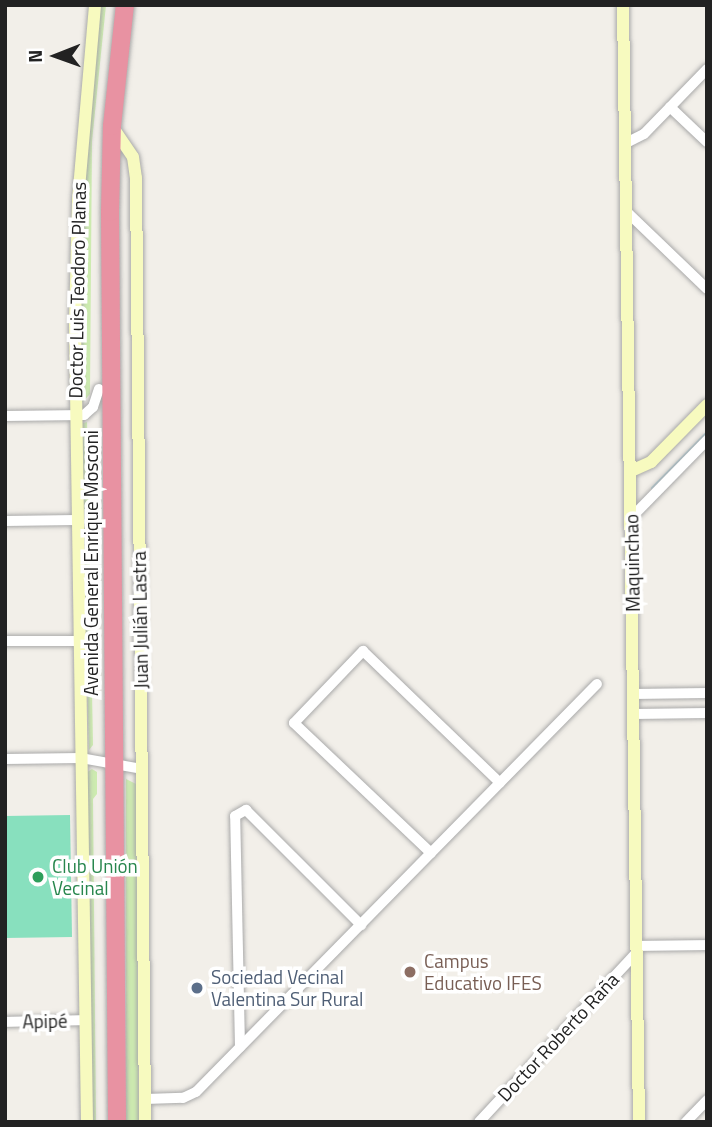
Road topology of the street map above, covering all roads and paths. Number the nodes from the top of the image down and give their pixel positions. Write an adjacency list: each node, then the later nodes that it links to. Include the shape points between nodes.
1 (95, 5): 15 (street, Doctor Luis Teodoro Planas, via 76,225)
2 (113, 5): 12 (highway, Avenida General Enrique Mosconi, via 99,158)
3 (125, 5): 7 (highway, Avenida General Enrique Mosconi)
4 (624, 5): 9 (street, Maquinchao)
5 (707, 69): 6 (street)
6 (670, 107): 8 (street); 9 (street, via 642,136)
7 (112, 126): 30 (highway, Avenida General Enrique Mosconi); 31 (street, Juan Julián Lastra, via 133,156 136,170)
8 (707, 142)
9 (626, 143): 10 (street, Maquinchao)
10 (627, 212): 11 (street); 17 (street, Maquinchao)
11 (707, 289)
12 (99, 389): 15 (street, via 90,411); 30 (highway, Avenida General Enrique Mosconi)
13 (707, 405): 17 (street, via 651,462)
14 (5, 416): 15 (street)
15 (75, 416): 20 (street, Doctor Luis Teodoro Planas)
16 (707, 440): 18 (street)
17 (631, 471): 18 (street, Maquinchao)
18 (631, 518): 25 (street, Maquinchao)
19 (5, 520): 20 (street)
20 (76, 520): 21 (street, Doctor Luis Teodoro Planas)
21 (79, 640): 22 (street); 28 (street, Doctor Luis Teodoro Planas)
22 (5, 641)
23 (597, 684): 32 (street)
24 (707, 693): 25 (street)
25 (633, 694): 27 (street, Maquinchao)
26 (707, 713): 27 (street)
27 (634, 714): 36 (street, Maquinchao)
28 (80, 758): 29 (street); 30 (street); 37 (street, Doctor Luis Teodoro Planas)
29 (5, 759)
30 (108, 763): 31 (street); 43 (highway, Avenida General Enrique Mosconi); 44 (highway, Avenida General Enrique Mosconi)
31 (142, 769): 40 (street, Juan Julián Lastra)
32 (500, 783): 33 (street); 33 (street, via 363,651 294,723)
33 (431, 853): 34 (street)
34 (360, 925): 39 (street); 39 (street, via 246,810 235,816)
35 (707, 945): 36 (street)
36 (637, 949): 46 (street, Doctor Roberto Raña); 47 (street, Maquinchao)
37 (85, 1020): 38 (street, Apipé); 42 (street, Doctor Luis Teodoro Planas)
38 (5, 1021)
39 (240, 1047): 40 (street, via 190,1096)
40 (145, 1099): 45 (street, Juan Julián Lastra)
41 (707, 1100): 48 (street)
42 (87, 1122)
43 (105, 1122)
44 (117, 1122)
45 (145, 1122)
46 (479, 1122)
47 (639, 1122)
48 (686, 1122)

